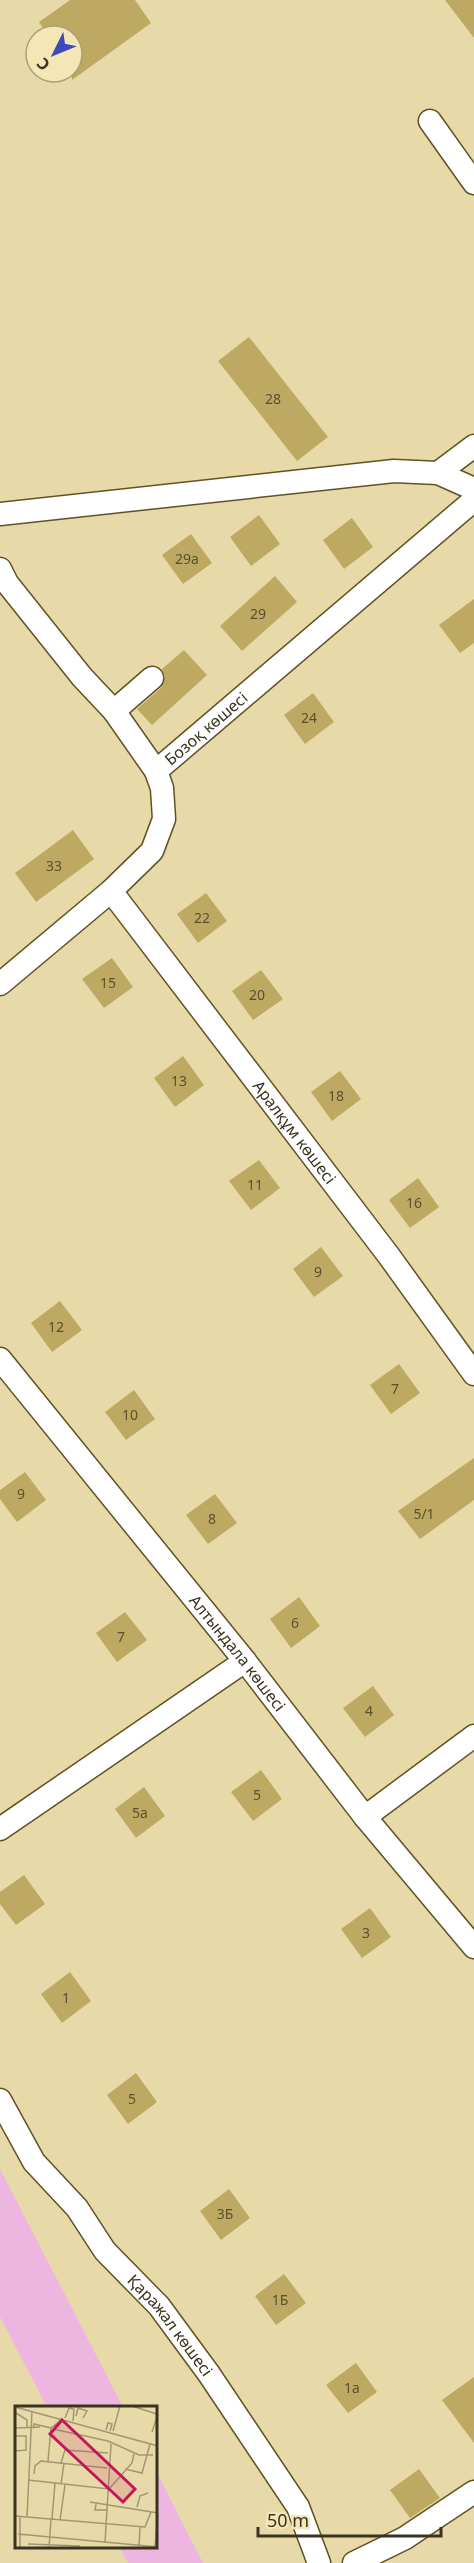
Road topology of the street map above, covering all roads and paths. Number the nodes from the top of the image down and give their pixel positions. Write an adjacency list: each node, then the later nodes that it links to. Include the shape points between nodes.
1 (430, 121): 2 (street)
2 (474, 183)
3 (474, 446): 4 (street)
4 (438, 473): 5 (street); 7 (street, via 394,471)
5 (474, 489)
6 (474, 500): 11 (street, Бозоқ көшесі)
7 (0, 514)
8 (0, 569): 10 (street, via 82,677)
9 (152, 678): 10 (street)
10 (114, 711): 11 (street)
11 (156, 771): 12 (street, Бозоқ көшесі, via 164,819 152,851)
12 (111, 891): 13 (street, Бозоқ көшесі); 15 (street, Аралқұм көшесі)
13 (0, 984)
14 (0, 1359): 16 (street, Алтындала көшесі)
15 (474, 1374)
16 (245, 1661): 18 (street, Алтындала көшесі); 19 (street)
17 (474, 1736): 18 (street)
18 (365, 1817): 20 (street, Алтындала көшесі)
19 (0, 1829)
20 (474, 1947)
21 (0, 2100): 23 (street, Қаражал көшесі, via 34,2162 77,2208 105,2252 159,2306 209,2374 298,2507)
22 (474, 2492): 24 (street, via 405,2538)
23 (319, 2563)
24 (354, 2563)

